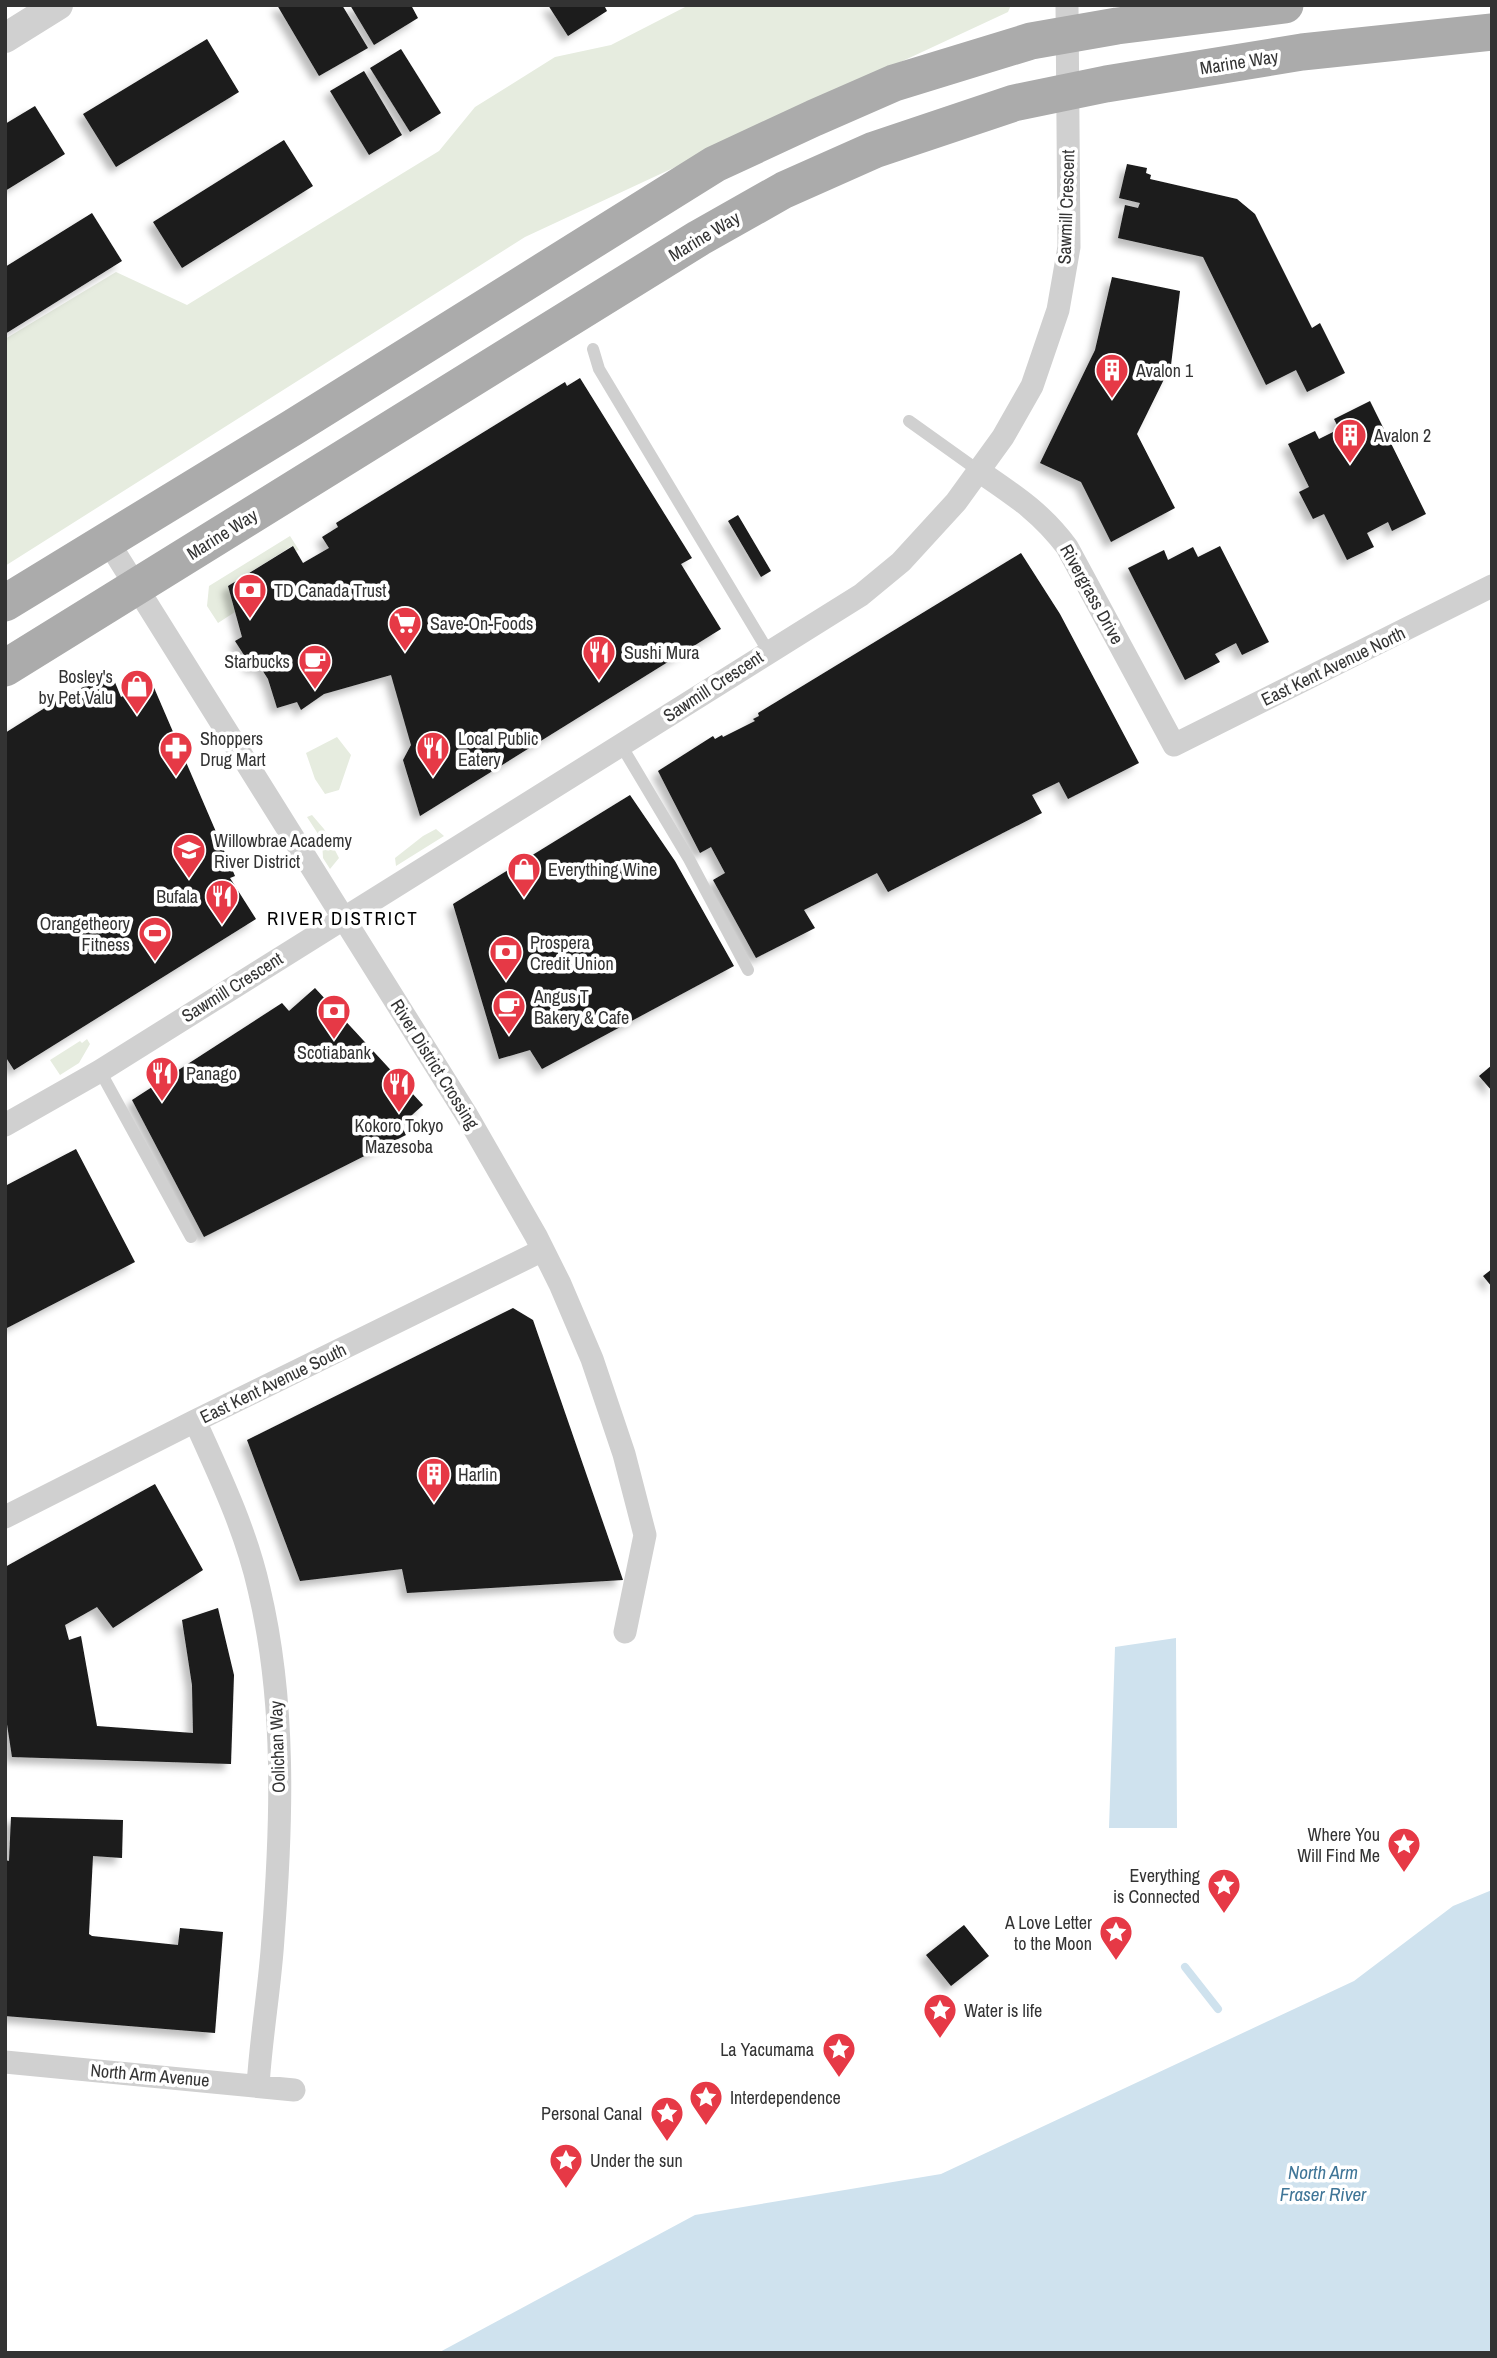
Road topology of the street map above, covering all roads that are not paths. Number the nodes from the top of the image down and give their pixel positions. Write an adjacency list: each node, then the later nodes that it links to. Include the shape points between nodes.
1 (58, 5): 5 (street)
2 (1285, 5): 3 (main road)
3 (1067, 20): 6 (street, Sawmill Crescent); 10 (main road, via 1031,41 894,83 715,164)
4 (1492, 32): 6 (main road, Marine Way, via 1302,52)
5 (5, 38)
6 (1068, 92): 9 (street, Sawmill Crescent, via 1069,247 1058,310 1032,386); 11 (main road, Marine Way, via 1014,103 874,150 784,190)
7 (593, 349): 14 (lane, via 599,369)
8 (909, 421): 9 (lane)
9 (979, 471): 14 (street, Sawmill Crescent, via 901,562 861,594); 17 (street, Rivergrass Drive, via 1035,509 1067,547)
10 (107, 540): 11 (street, River District Crossing); 13 (main road)
11 (136, 586): 15 (main road, Marine Way); 18 (street, River District Crossing)
12 (1492, 586): 17 (street, East Kent Avenue North)
13 (5, 603)
14 (768, 651): 16 (street, Sawmill Crescent)
15 (5, 668)
16 (621, 745): 18 (street, Sawmill Crescent); 19 (lane)
17 (1174, 745)
18 (343, 918): 20 (street, Sawmill Crescent); 23 (street, River District Crossing, via 472,1125)
19 (748, 970)
20 (100, 1070): 21 (street, Sawmill Crescent); 22 (lane)
21 (5, 1125)
22 (191, 1237)
23 (543, 1250): 24 (street, East Kent Avenue South); 26 (street, River District Crossing, via 592,1359 645,1535)
24 (195, 1421): 25 (street, East Kent Avenue South); 28 (street, Oolichan Way, via 233,1506 259,1589 276,1686 278,1872)
25 (5, 1517)
26 (625, 1632)
27 (5, 2062): 28 (street, North Arm Avenue)
28 (258, 2085): 29 (street, North Arm Avenue)
29 (294, 2090)

